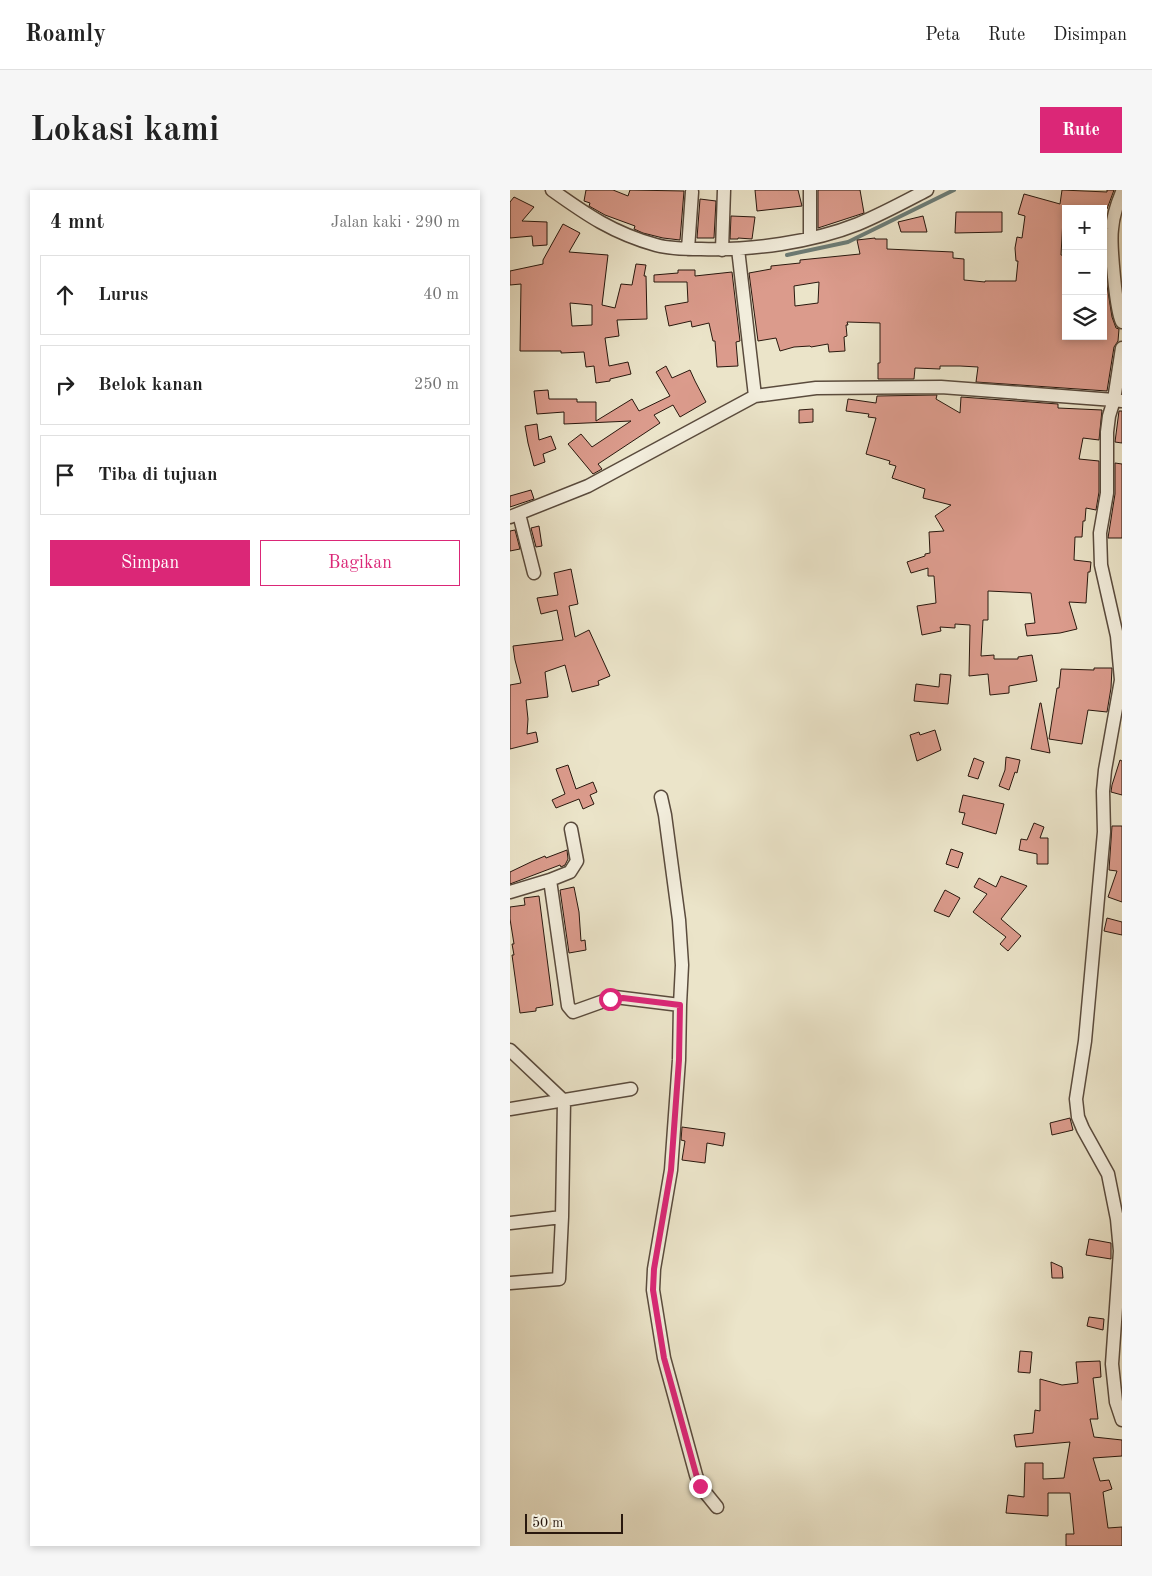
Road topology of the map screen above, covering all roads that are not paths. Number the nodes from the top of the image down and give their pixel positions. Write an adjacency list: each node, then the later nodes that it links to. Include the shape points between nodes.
1 (552, 190): 7 (street)
2 (724, 190): 10 (street)
3 (810, 190): 8 (street)
4 (927, 190): 8 (street, via 857,224)
5 (692, 192): 9 (street)
6 (1122, 192): 12 (street, via 1111,231 1117,304)
7 (568, 195): 9 (street, via 599,223 657,246)
8 (810, 238): 11 (street)
9 (688, 249): 10 (street)
10 (722, 250): 11 (street)
11 (739, 257): 14 (street)
12 (1122, 322)
13 (1122, 348): 15 (street)
14 (755, 396): 15 (street, via 816,388 941,387); 16 (street, via 588,486)
15 (1118, 400): 30 (street, via 1109,416 1108,492 1100,533 1101,565 1117,636 1121,680 1105,770 1103,842 1085,1041 1076,1099 1083,1129 1108,1174 1117,1219 1120,1251 1112,1364 1116,1402)
16 (515, 515): 17 (street)
17 (534, 572)
18 (661, 797): 22 (street, via 679,920)
19 (571, 829): 20 (street, via 577,862 570,872)
20 (550, 880): 21 (street); 22 (street, via 569,1009 573,1012 615,997)
21 (510, 892)
22 (680, 1005): 31 (street, via 671,1170 653,1290 664,1358 696,1474 700,1486)
23 (510, 1050): 25 (street)
24 (630, 1089): 25 (street)
25 (564, 1101): 26 (street); 27 (street)
26 (510, 1109)
27 (562, 1217): 28 (street); 29 (street, via 559,1279)
28 (510, 1223)
29 (510, 1282)
30 (1122, 1420)
31 (717, 1506)

